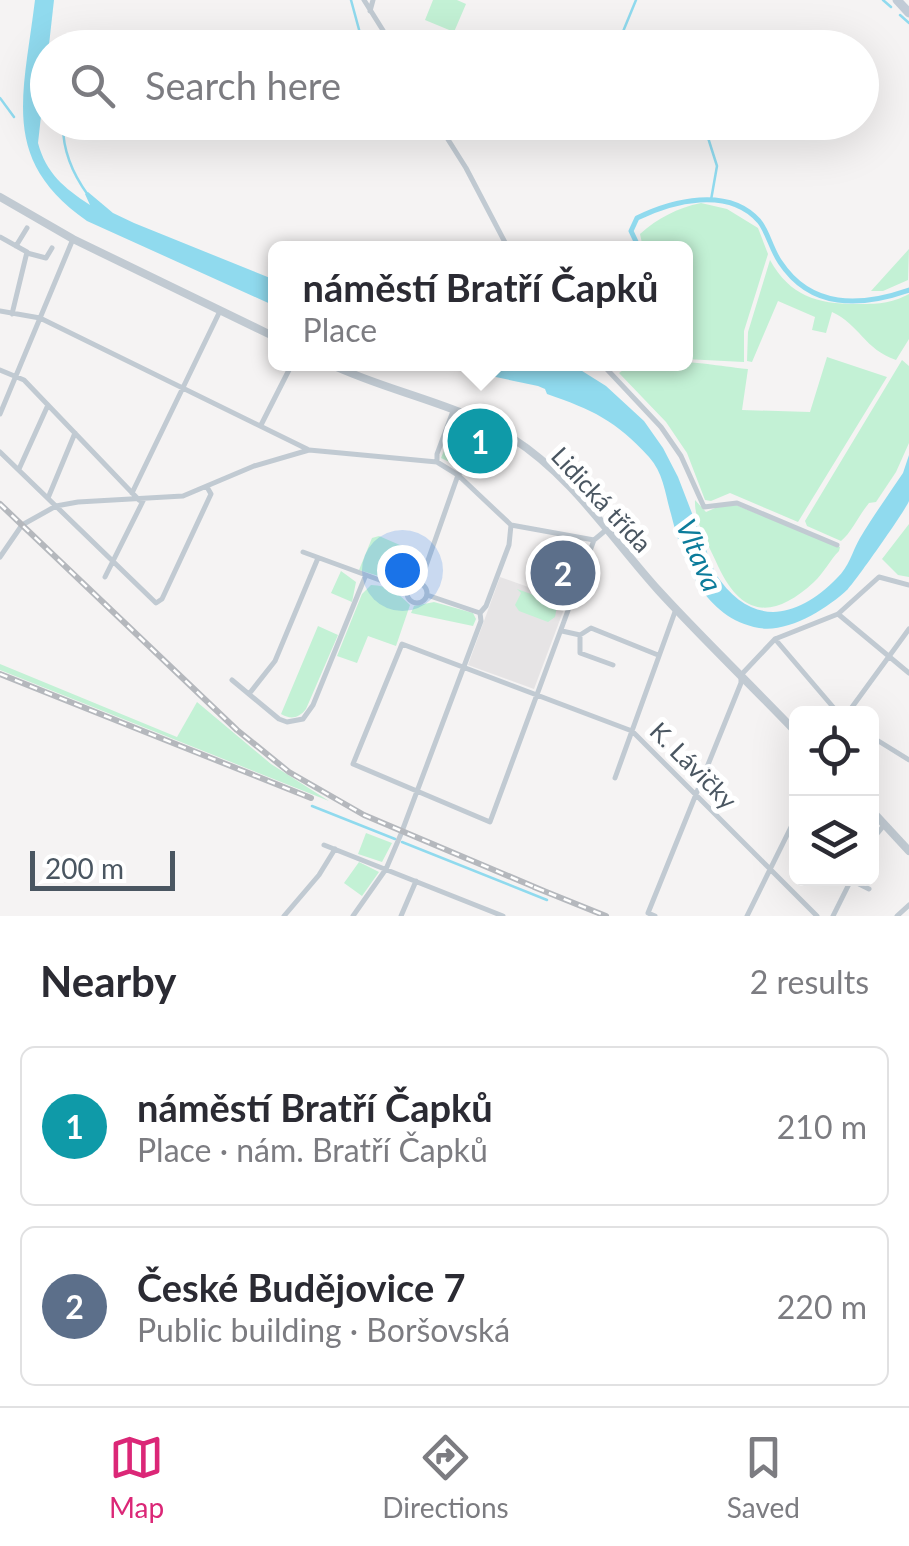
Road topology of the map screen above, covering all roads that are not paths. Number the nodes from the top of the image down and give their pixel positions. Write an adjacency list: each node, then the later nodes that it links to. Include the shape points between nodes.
1 (364, 0): 4 (street)
2 (373, 0): 4 (street)
3 (897, 0): 5 (main road)
4 (370, 10): 6 (street)
5 (909, 12)
6 (383, 30)
7 (448, 140): 12 (street)
8 (0, 198): 11 (street)
9 (27, 228): 13 (street)
10 (0, 237): 13 (street)
11 (74, 239): 16 (street); 19 (street)
12 (504, 241)
13 (16, 246): 15 (street)
14 (52, 248): 15 (street, via 46,258)
15 (27, 252): 18 (street)
16 (220, 311): 20 (street); 26 (street)
17 (0, 312): 18 (street)
18 (12, 314): 19 (street)
19 (40, 318): 25 (street); 26 (street)
20 (268, 334)
21 (0, 370): 25 (street)
22 (288, 371): 30 (street)
23 (346, 371): 28 (street, Lidická třída)
24 (609, 371): 46 (street, via 661,427 704,507 737,503)
25 (16, 377): 27 (street); 29 (street)
26 (184, 387): 30 (street); 39 (street)
27 (48, 404): 32 (street); 36 (street)
28 (453, 411): 31 (street, Lidická třída); 35 (street)
29 (0, 414)
30 (261, 425): 33 (street)
31 (490, 426): 37 (street); 44 (street, Lidická třída, via 527,448)
32 (74, 432): 39 (street); 40 (street)
33 (309, 450): 35 (street); 38 (street)
34 (0, 452): 36 (street)
35 (437, 462): 37 (street)
36 (19, 469): 40 (street)
37 (458, 475): 43 (street); 53 (street)
38 (207, 487): 41 (street); 50 (street, via 211,494 156,604)
39 (132, 493): 41 (street)
40 (48, 498): 42 (street)
41 (142, 500): 42 (street); 50 (street)
42 (56, 506): 48 (street, via 22,525); 50 (street)
43 (511, 525): 45 (street); 58 (street)
44 (607, 528): 45 (street); 57 (street, Lidická třída)
45 (594, 540): 61 (street)
46 (837, 545)
47 (303, 552): 49 (street)
48 (0, 557)
49 (318, 558): 52 (street); 71 (street, via 274,661)
50 (113, 560): 51 (street)
51 (105, 577)
52 (365, 577): 55 (street); 71 (street, via 309,713 287,722)
53 (420, 583): 55 (street); 56 (street)
54 (909, 585): 59 (street, via 879,577)
55 (407, 590): 56 (street, via 413,603)
56 (427, 595): 58 (street)
57 (676, 609): 64 (street); 69 (street, Lidická třída)
58 (480, 613): 67 (street)
59 (838, 614): 63 (street); 65 (street)
60 (909, 629): 65 (street)
61 (562, 631): 62 (street); 72 (street)
62 (580, 636): 64 (street, via 591,628); 66 (street, via 580,653)
63 (775, 640): 69 (street); 73 (street)
64 (658, 654): 76 (street)
65 (889, 656): 68 (street); 74 (street)
66 (614, 665)
67 (462, 667): 72 (street, K. Lávičky); 80 (street); 80 (street, K. Lávičky, via 402,644 354,764)
68 (909, 673)
69 (741, 675): 75 (street, Lidická třída); 81 (street)
70 (232, 680): 71 (street)
71 (250, 694)
72 (538, 694): 76 (street, K. Lávičky); 80 (street, via 490,822)
73 (832, 706)
74 (854, 706)
75 (789, 725)
76 (632, 730): 79 (street); 81 (street, K. Lávičky)
77 (879, 741): 78 (street)
78 (909, 760)
79 (614, 778)
80 (417, 792): 89 (street)
81 (696, 794): 90 (street, K. Lávičky); 102 (street, via 648,912)
82 (879, 818): 83 (street)
83 (885, 824): 84 (street); 88 (street)
84 (879, 831)
85 (789, 832): 90 (street)
86 (324, 845): 87 (street)
87 (335, 850): 89 (street); 97 (street)
88 (909, 851)
89 (386, 869): 91 (street); 98 (street)
90 (770, 871): 103 (street); 104 (street, K. Lávičky)
91 (416, 880): 96 (street); 99 (street)
92 (848, 886): 105 (street)
93 (864, 886): 94 (street)
94 (869, 889)
95 (909, 905): 106 (street)
96 (476, 906): 100 (street); 101 (street)
97 (284, 916)
98 (353, 916)
99 (401, 916)
100 (472, 916)
101 (503, 916)
102 (655, 916)
103 (747, 916)
104 (817, 916)
105 (833, 916)
106 (897, 916)

